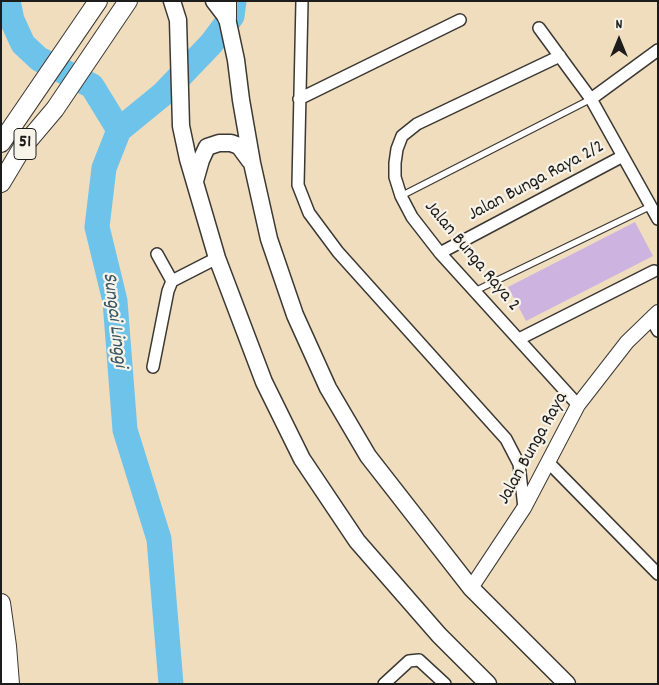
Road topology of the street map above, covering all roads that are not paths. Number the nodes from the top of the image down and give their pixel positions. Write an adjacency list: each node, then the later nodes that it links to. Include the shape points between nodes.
1 (98, 1): 13 (highway, 51)
2 (128, 1): 16 (highway, 51, via 55,109 22,148)
3 (172, 1): 17 (main road, via 178,20 181,126)
4 (214, 1): 6 (main road)
5 (302, 1): 11 (street)
6 (227, 10): 15 (main road)
7 (460, 20): 11 (street)
8 (540, 28): 10 (street)
9 (658, 50): 12 (street)
10 (560, 56): 12 (street); 18 (street, Jalan Bunga Raya 2, via 417,124 402,136 395,163 395,177)
11 (299, 99): 32 (street, via 298,185 309,213 338,252 506,439 520,464)
12 (591, 99): 14 (street); 18 (lane)
13 (1, 143)
14 (623, 156): 19 (street); 21 (street, Jalan Bunga Raya 2/2)
15 (252, 163): 17 (main road, via 239,146 231,143 207,147); 34 (main road, via 269,239 296,314 328,388 368,456)
16 (1, 183)
17 (195, 184): 23 (main road)
18 (401, 196): 21 (street, Jalan Bunga Raya 2, via 412,217)
19 (651, 205): 20 (street); 26 (lane)
20 (658, 219)
21 (440, 253): 26 (street, Jalan Bunga Raya 2)
22 (157, 254): 25 (street)
23 (216, 258): 25 (street); 39 (main road, via 264,382 302,459 357,541 439,636)
24 (654, 271): 28 (street)
25 (172, 280): 29 (street)
26 (475, 291): 28 (street, Jalan Bunga Raya 2)
27 (655, 320): 30 (street, Jalan Bunga Raya, via 627,342)
28 (519, 339): 30 (street, Jalan Bunga Raya 2)
29 (153, 367)
30 (578, 405): 31 (street, Jalan Bunga Raya)
31 (548, 462): 32 (street, Jalan Bunga Raya); 33 (street)
32 (524, 508): 34 (street, Jalan Bunga Raya)
33 (658, 574)
34 (471, 588): 40 (main road)
35 (1, 603): 36 (highway)
36 (10, 684)
37 (384, 684): 38 (street, via 409,661 419,660)
38 (445, 684)
39 (488, 684)
40 (567, 684)

